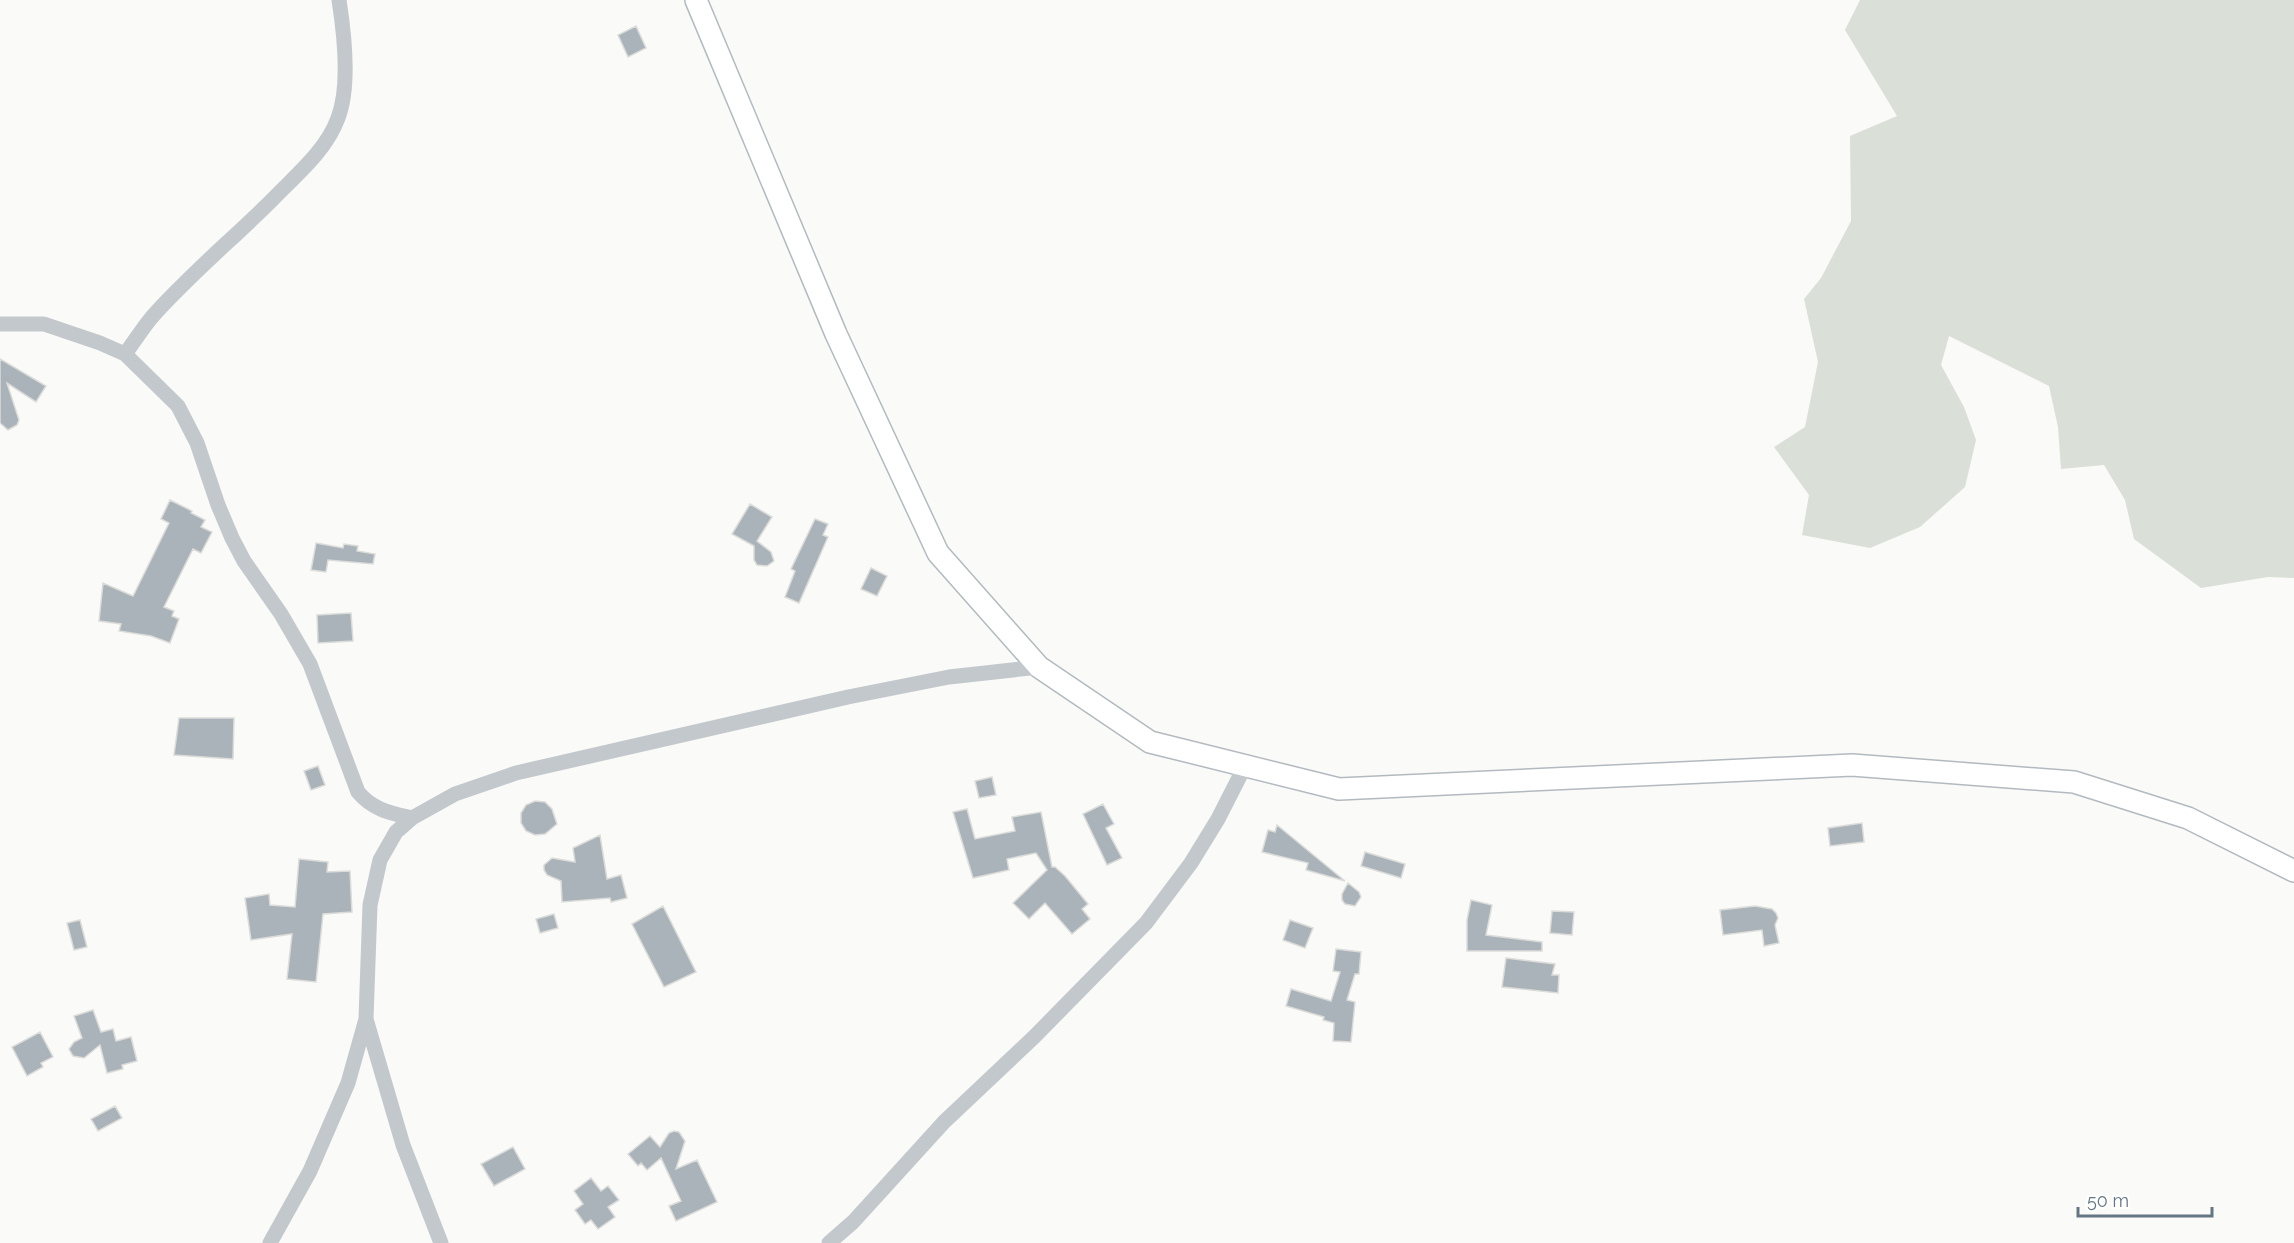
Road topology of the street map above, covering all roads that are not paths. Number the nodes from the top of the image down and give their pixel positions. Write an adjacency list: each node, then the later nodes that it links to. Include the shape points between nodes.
1 (339, 0): 4 (street, via 344,32 344,89 339,116 328,140 151,318)
2 (696, 0): 5 (main road, via 836,334 938,553)
3 (0, 324): 4 (street, via 44,324)
4 (124, 354): 7 (street, via 178,406 197,443 236,545 310,664 358,792 376,808)
5 (1039, 666): 6 (main road, via 1150,742); 7 (street, via 949,677 848,697 516,773 455,794)
6 (1245, 766): 8 (main road, via 1339,789 1852,765 2074,782 2188,818); 12 (street, via 1191,863 1146,923 944,1122)
7 (412, 819): 9 (street, via 396,832 380,860 370,905)
8 (2294, 871)
9 (366, 1019): 10 (street, via 343,1094 310,1171); 11 (street, via 403,1145)
10 (270, 1243)
11 (441, 1243)
12 (829, 1243)

